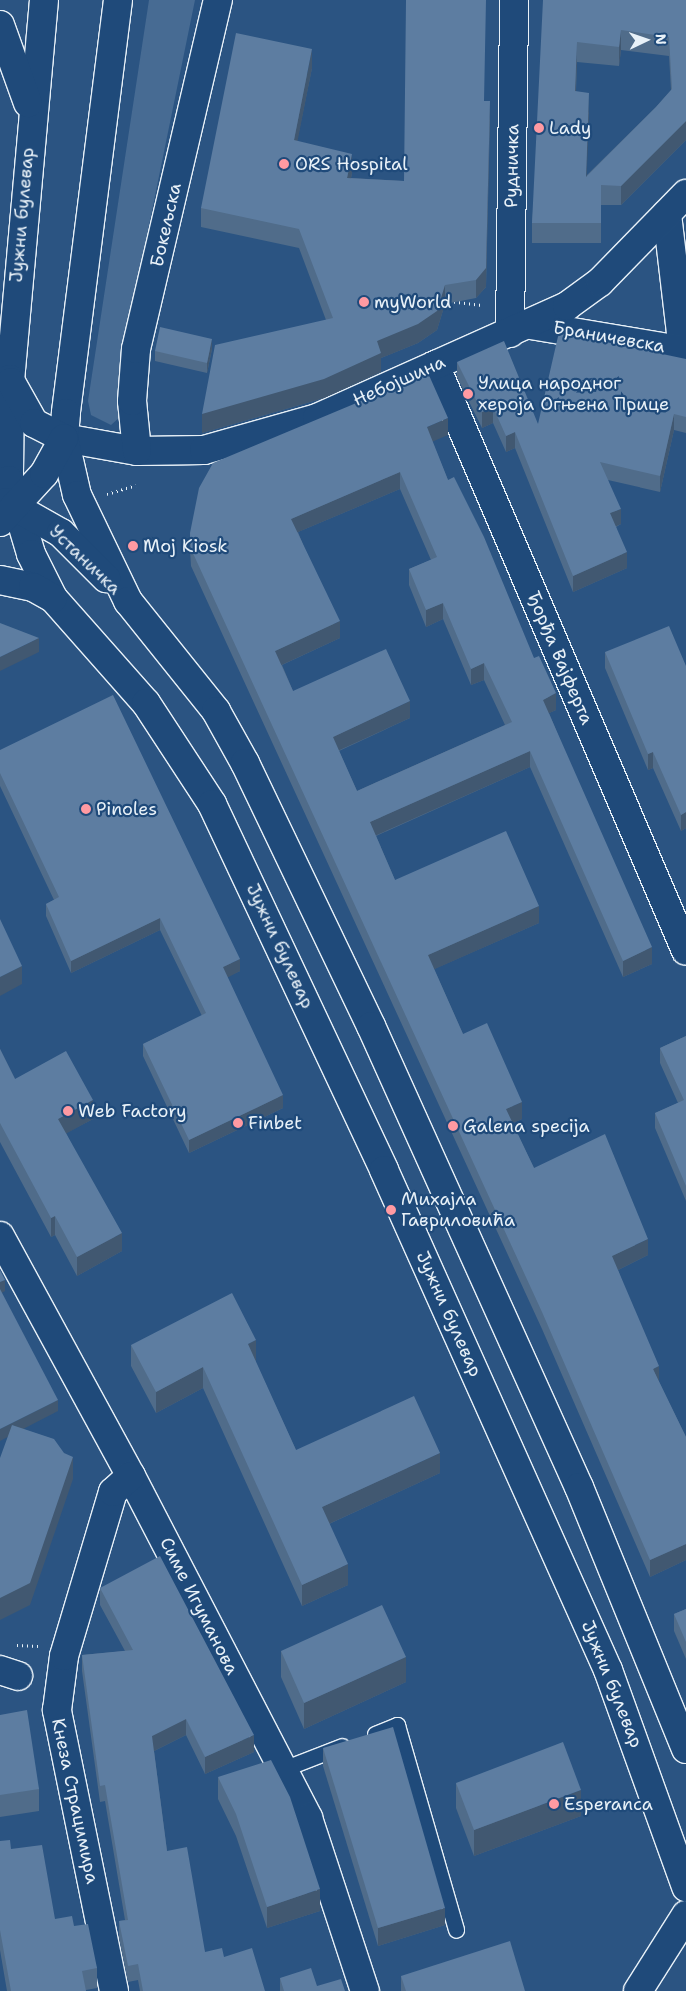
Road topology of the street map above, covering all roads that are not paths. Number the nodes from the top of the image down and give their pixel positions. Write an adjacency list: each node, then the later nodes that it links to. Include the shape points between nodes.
1 (44, 0): 8 (main road, Јужни булевар)
2 (118, 0): 7 (main road)
3 (128, 0): 7 (main road)
4 (218, 0): 18 (main road, Бокељска, via 136,349 132,401)
5 (514, 0): 12 (main road, Рудничка)
6 (0, 25): 8 (main road, via 23,81)
7 (112, 57): 17 (main road)
8 (31, 117): 11 (main road, Јужни булевар)
9 (686, 194): 10 (main road, Небојшина)
10 (667, 214): 12 (main road, Небојшина, via 600,282); 14 (main road)
11 (18, 253): 13 (main road); 16 (main road, Јужни булевар)
12 (521, 329): 14 (main road, Браничевска); 15 (main road, Небојшина)
13 (0, 330)
14 (684, 350)
15 (435, 365): 18 (main road, Небојшина, via 316,418 258,437 204,450); 23 (main road, Ђорђа Вајферта)
16 (10, 378): 17 (main road, Небојшина, via 34,423); 19 (main road, Јужни булевар, via 9,470)
17 (64, 438): 18 (main road, Небојшина); 19 (main road, via 44,474); 22 (main road, via 81,505)
18 (137, 451)
19 (5, 509): 21 (main road, Јужни булевар); 22 (main road, Устаничка, via 61,533)
20 (0, 580): 21 (main road, via 33,587)
21 (53, 598): 28 (main road, Јужни булевар, via 146,703 221,822 384,1170 604,1661 652,1783)
22 (128, 601): 26 (main road, via 211,704 245,763 371,1026 575,1478)
23 (686, 951)
24 (0, 1236): 25 (main road, Симе Игуманова)
25 (131, 1476): 27 (main road, Симе Игуманова); 31 (main road, Кнеза Страцимира, via 113,1492 64,1656 57,1710)
26 (686, 1749)
27 (283, 1769): 30 (lane, via 397,1725); 32 (main road, Симе Игуманова, via 308,1818)
28 (686, 1887)
29 (686, 1915): 33 (main road)
30 (456, 1930)
31 (114, 1991)
32 (365, 1991)
33 (638, 1991)

